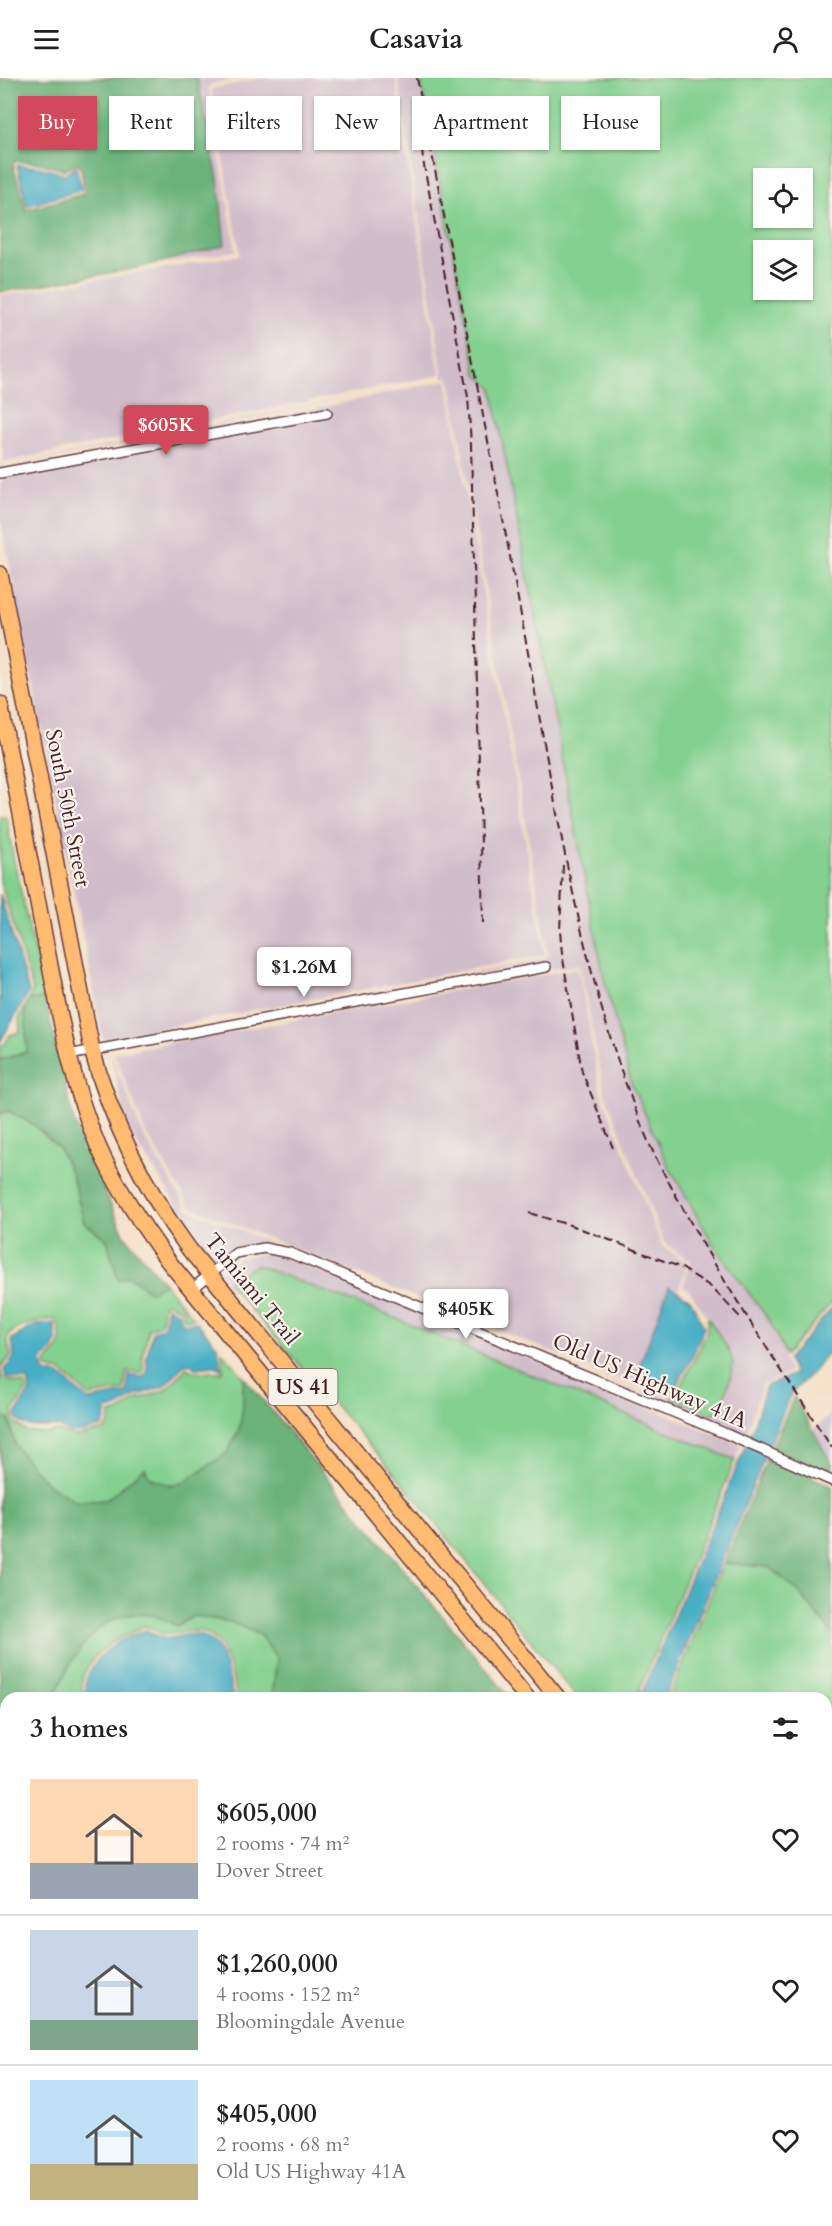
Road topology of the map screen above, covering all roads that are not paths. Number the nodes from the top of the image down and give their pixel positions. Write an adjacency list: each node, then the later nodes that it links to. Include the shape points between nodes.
1 (327, 413): 2 (street)
2 (0, 472)
3 (0, 574): 4 (main road, South 50th Street / US 41)
4 (5, 625): 7 (main road, South 50th Street / US 41)
5 (0, 704): 8 (main road, US 41)
6 (546, 967): 7 (street)
7 (92, 1050): 8 (street); 9 (main road, Tamiami Trail / US 41, via 112,1111 139,1171 171,1224)
8 (68, 1055): 10 (main road, Tamiami Trail / US 41, via 99,1148 150,1237)
9 (210, 1274): 10 (street, Old US Highway 41A); 11 (street, Old US Highway 41A, via 236,1253 264,1248 290,1253); 13 (main road, Tamiami Trail / US 41)
10 (191, 1290): 12 (main road, Tamiami Trail / US 41)
11 (832, 1481)
12 (522, 1692)
13 (553, 1692)

